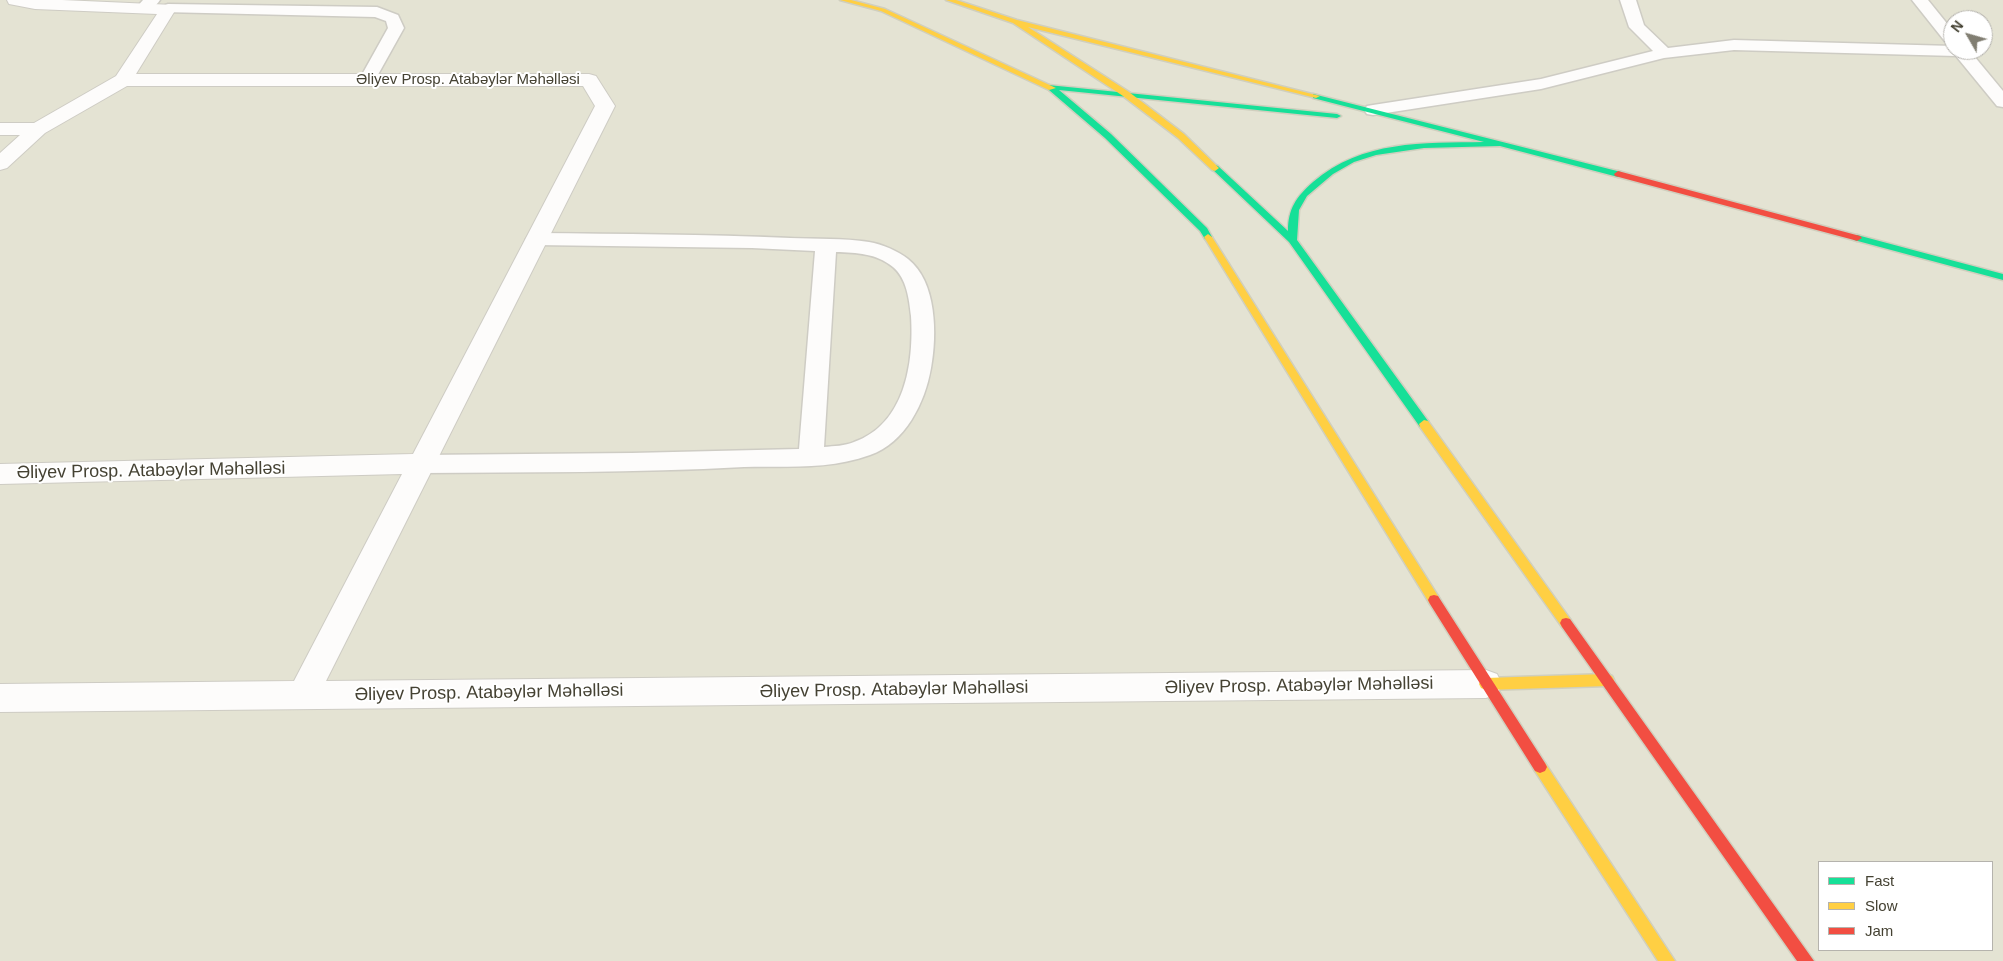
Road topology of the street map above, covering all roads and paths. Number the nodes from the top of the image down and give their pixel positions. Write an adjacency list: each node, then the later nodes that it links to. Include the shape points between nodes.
1 (15, 0): 6 (street, via 35,4)
2 (843, 0): 14 (main road, via 884,10)
3 (949, 0): 7 (main road)
4 (1628, 0): 10 (lane, via 1637,27)
5 (1920, 0): 8 (lane)
6 (155, 6): 12 (street, Əliyev Prosp. Atabəylər Məhəlləsi); 13 (lane, via 377,12 393,18 396,28)
7 (1015, 22): 15 (main road); 17 (main road)
8 (1943, 29)
9 (1943, 48): 10 (lane, via 1734,46)
10 (1664, 53): 17 (lane, via 1541,84)
11 (1968, 60): 16 (lane)
12 (123, 80): 13 (street, Əliyev Prosp. Atabəylər Məhəlləsi); 20 (street, Əliyev Prosp. Atabəylər Məhəlləsi)
13 (367, 80): 23 (street, Əliyev Prosp. Atabəylər Məhəlləsi, via 589,80 606,106)
14 (1051, 88): 15 (main road); 31 (main road, via 1108,136 1204,230)
15 (1126, 94): 18 (main road); 24 (main road, via 1181,136)
16 (2003, 102)
17 (1373, 110): 18 (main road)
18 (1423, 125): 21 (main road)
19 (0, 129): 20 (street, Əliyev Prosp. Atabəylər Məhəlləsi)
20 (38, 129): 22 (street, Əliyev Prosp. Atabəylər Məhəlləsi)
21 (1498, 144): 24 (main road, via 1406,148 1365,154 1335,166 1311,185 1296,206); 26 (main road)
22 (0, 164)
23 (536, 239): 25 (lane); 28 (street, Əliyev Prosp. Atabəylər Məhəlləsi)
24 (1292, 240): 30 (main road)
25 (826, 246): 27 (lane); 27 (lane, via 869,248 901,262 913,275 919,292 923,346 918,379 910,402 892,430 856,451)
26 (2003, 277)
27 (811, 457): 28 (lane)
28 (421, 464): 29 (street, Əliyev Prosp. Atabəylər Məhəlləsi); 32 (street, Əliyev Prosp. Atabəylər Məhəlləsi)
29 (0, 474)
30 (1607, 680): 31 (main road); 35 (main road)
31 (1486, 684): 32 (street, Əliyev Prosp. Atabəylər Məhəlləsi); 34 (main road)
32 (303, 695): 33 (street, Əliyev Prosp. Atabəylər Məhəlləsi)
33 (0, 698)
34 (1667, 961)
35 (1806, 961)

